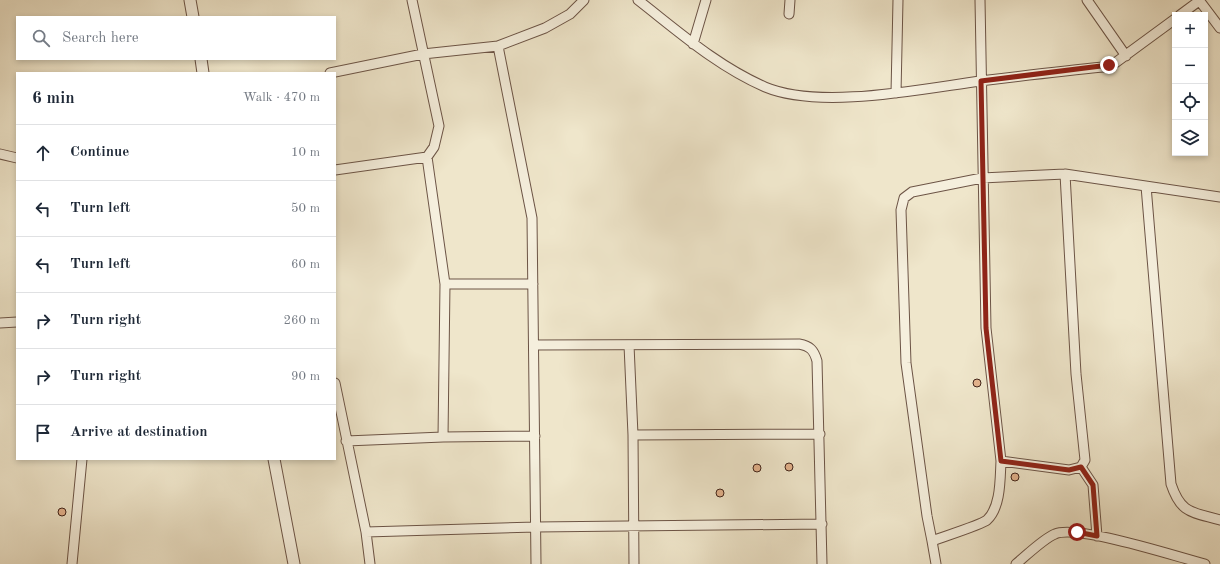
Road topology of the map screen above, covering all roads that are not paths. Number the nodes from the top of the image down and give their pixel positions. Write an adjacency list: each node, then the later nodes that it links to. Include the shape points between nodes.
1 (190, 0): 13 (street)
2 (412, 0): 18 (street)
3 (584, 0): 17 (street, via 570,14 545,28)
4 (638, 0): 16 (street)
5 (706, 0): 16 (street)
6 (790, 0): 12 (street)
7 (898, 0): 24 (street)
8 (980, 0): 23 (street)
9 (1087, 0): 19 (street)
10 (1199, 0): 11 (street); 15 (street)
11 (1184, 12)
12 (788, 14)
13 (193, 16)
14 (1172, 21): 19 (street)
15 (1220, 28)
16 (694, 44): 24 (street, via 718,63 765,87 796,96 832,97)
17 (498, 46): 18 (street); 34 (street, via 529,200 533,237)
18 (423, 54): 22 (street); 26 (street, via 439,126 434,147)
19 (1126, 56): 23 (street, via 1103,67)
20 (201, 60): 21 (street)
21 (203, 72)
22 (335, 72)
23 (981, 81): 24 (street); 30 (street)
24 (896, 93)
25 (0, 154): 27 (street)
26 (427, 157): 28 (street); 33 (street)
27 (16, 158)
28 (336, 170)
29 (1065, 174): 30 (street); 31 (street); 48 (street, via 1076,374 1085,460)
30 (982, 178): 47 (street, via 986,328); 55 (street, via 912,192 906,195 901,203 906,363)
31 (1146, 186): 32 (street); 49 (street, via 1171,484 1177,500 1187,510)
32 (1220, 197)
33 (444, 284): 34 (street); 43 (street)
34 (533, 284): 37 (street)
35 (16, 322): 36 (street)
36 (0, 323)
37 (534, 344): 38 (street); 42 (street)
38 (628, 345): 40 (street, via 799,344 811,348 817,361); 41 (street)
39 (336, 388): 44 (street)
40 (820, 434): 41 (street); 50 (street)
41 (633, 435): 52 (street)
42 (535, 436): 43 (street); 51 (street)
43 (443, 437): 44 (street)
44 (346, 441): 53 (street)
45 (82, 460): 56 (street)
46 (274, 460): 57 (street)
47 (1001, 461): 48 (street, via 1069,470); 55 (street, via 997,499 993,511 986,520)
48 (1081, 467): 54 (street, via 1093,485)
49 (1220, 520)
50 (822, 524): 52 (street); 61 (street)
51 (536, 527): 52 (street); 53 (street); 59 (street)
52 (633, 527): 60 (street)
53 (366, 532): 58 (street)
54 (1097, 536): 63 (street, via 1065,531 1054,534); 64 (street)
55 (932, 540): 62 (street)
56 (72, 564)
57 (294, 564)
58 (370, 564)
59 (536, 564)
60 (634, 564)
61 (822, 564)
62 (936, 564)
63 (1016, 564)
64 (1204, 564)

